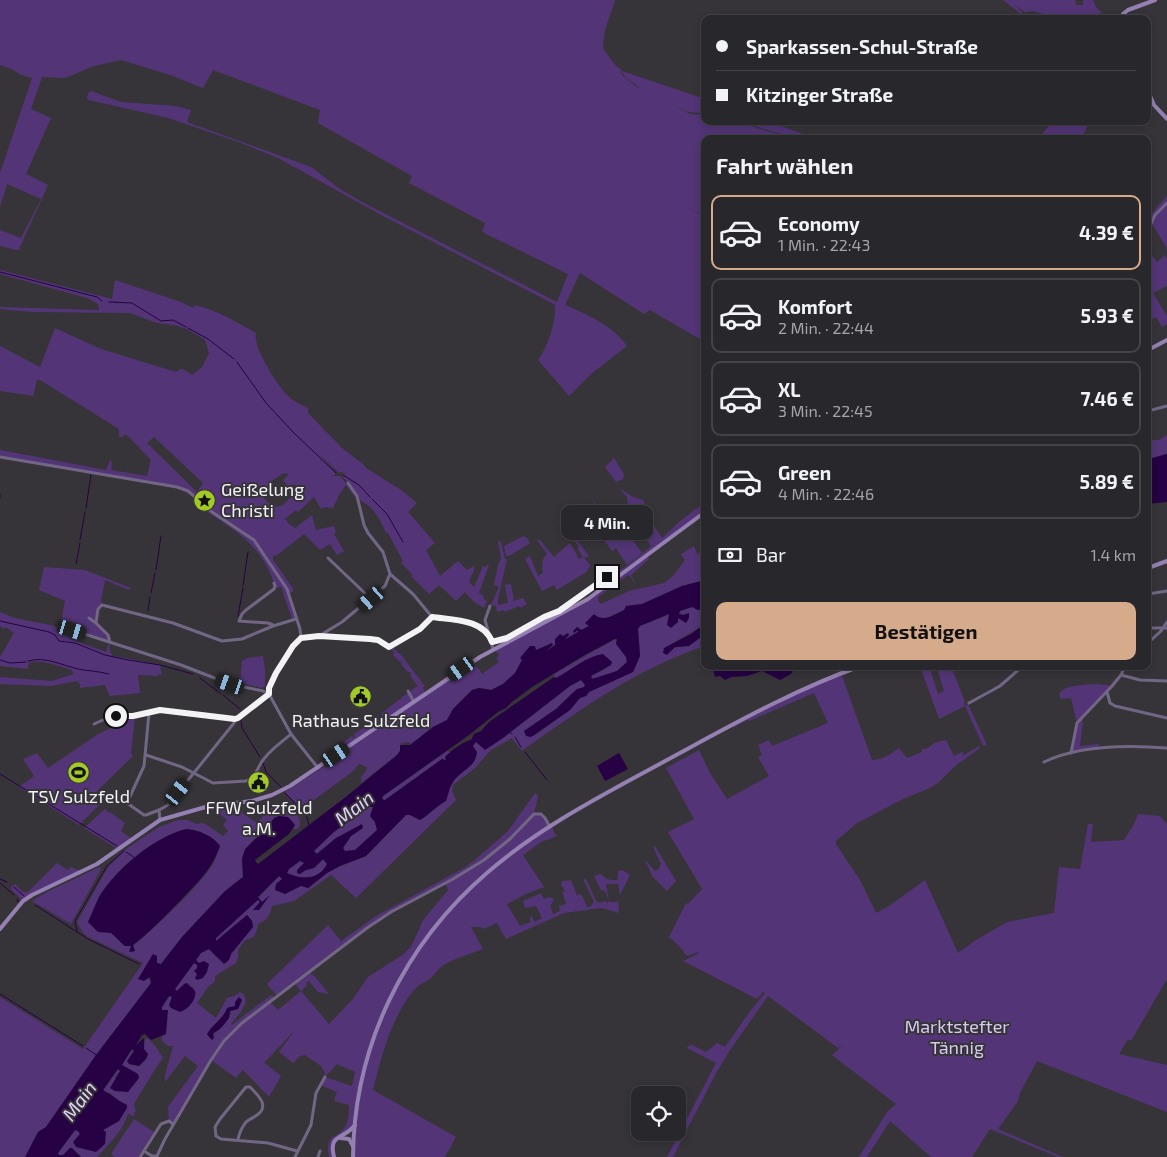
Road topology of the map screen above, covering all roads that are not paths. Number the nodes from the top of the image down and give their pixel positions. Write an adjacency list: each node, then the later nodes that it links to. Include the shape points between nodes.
1 (1155, 0): 2 (main road, via 1128,10)
2 (1124, 15)
3 (1151, 98): 4 (main road)
4 (1167, 119)
5 (1167, 203): 6 (street)
6 (1151, 223)
7 (1167, 340): 8 (main road)
8 (1151, 348)
9 (1167, 406): 10 (street)
10 (1151, 410)
11 (0, 457): 26 (street, via 188,491 212,512 254,540 285,584)
12 (348, 483): 18 (street, via 358,496 364,525 383,552)
13 (701, 515): 39 (main road, via 588,599)
14 (328, 558): 22 (street)
15 (1167, 561): 16 (main road)
16 (1151, 567)
17 (614, 573): 38 (street, via 559,611 507,638)
18 (390, 574): 22 (street, via 385,586); 24 (street)
19 (274, 582): 29 (street, via 274,589 246,610 239,621)
20 (1167, 591): 21 (street)
21 (1151, 594)
22 (371, 599): 33 (street)
23 (490, 606): 35 (street, via 485,620)
24 (432, 617): 33 (street, via 420,629 389,647 378,640); 35 (street, via 478,625)
25 (89, 618): 28 (street)
26 (296, 619): 29 (street); 34 (street)
27 (1167, 622): 31 (street)
28 (96, 623): 29 (street, via 98,609 104,605 222,641 242,639); 37 (street)
29 (273, 626)
30 (1151, 628): 31 (street)
31 (1166, 628): 36 (street)
32 (72, 630): 37 (street)
33 (319, 636): 34 (street)
34 (301, 638): 47 (street, via 276,673)
35 (491, 638): 38 (street)
36 (1151, 640)
37 (110, 642): 47 (street, via 230,684)
38 (492, 642): 39 (street)
39 (493, 649): 48 (main road)
40 (851, 670): 63 (main road, via 751,715 620,785)
41 (1018, 670): 49 (street, via 1000,686)
42 (1123, 670): 43 (street)
43 (1121, 675): 44 (street, via 1140,680); 46 (street)
44 (1167, 681)
45 (408, 691): 48 (street)
46 (1107, 691): 51 (street, via 1110,703 1115,706); 56 (street, via 1077,723)
47 (269, 694): 52 (street); 54 (street)
48 (414, 702): 59 (main road)
49 (969, 703)
50 (150, 713): 52 (street, via 172,710); 53 (street, via 112,716); 57 (street)
51 (1167, 718)
52 (235, 719): 60 (street)
53 (94, 724)
54 (291, 734): 59 (street); 60 (street, via 266,757 251,780 212,783)
55 (1167, 748): 56 (street, via 1123,747)
56 (1071, 753): 58 (street)
57 (146, 755): 60 (street); 61 (street, via 128,803 146,816)
58 (1044, 762)
59 (318, 768): 62 (main road, via 272,795 193,810)
60 (192, 772): 61 (street, via 168,805)
61 (159, 810): 62 (street)
62 (160, 820): 64 (main road, via 97,864 23,901)
63 (550, 827): 66 (street, via 541,814 534,814 484,860 373,924 253,1013 216,1051); 67 (main road, via 507,856 474,885 436,926 398,980 374,1033 362,1077)
64 (0, 929)
65 (325, 1076): 72 (street, via 316,1093 311,1125)
66 (173, 1124): 70 (street, via 161,1124); 74 (street)
67 (355, 1125): 69 (main road); 77 (main road, via 347,1134 333,1141)
68 (238, 1140): 68 (street, via 221,1139 216,1136 215,1127 246,1087 250,1087 263,1106 260,1114 242,1128); 72 (street, via 268,1143)
69 (354, 1148): 77 (main road, via 349,1139 339,1138 334,1146); 78 (main road)
70 (144, 1151): 73 (street); 74 (street)
71 (320, 1151): 76 (street)
72 (297, 1152): 75 (street)
73 (140, 1157)
74 (157, 1157)
75 (295, 1157)
76 (318, 1157)
77 (335, 1157)
78 (354, 1157)

